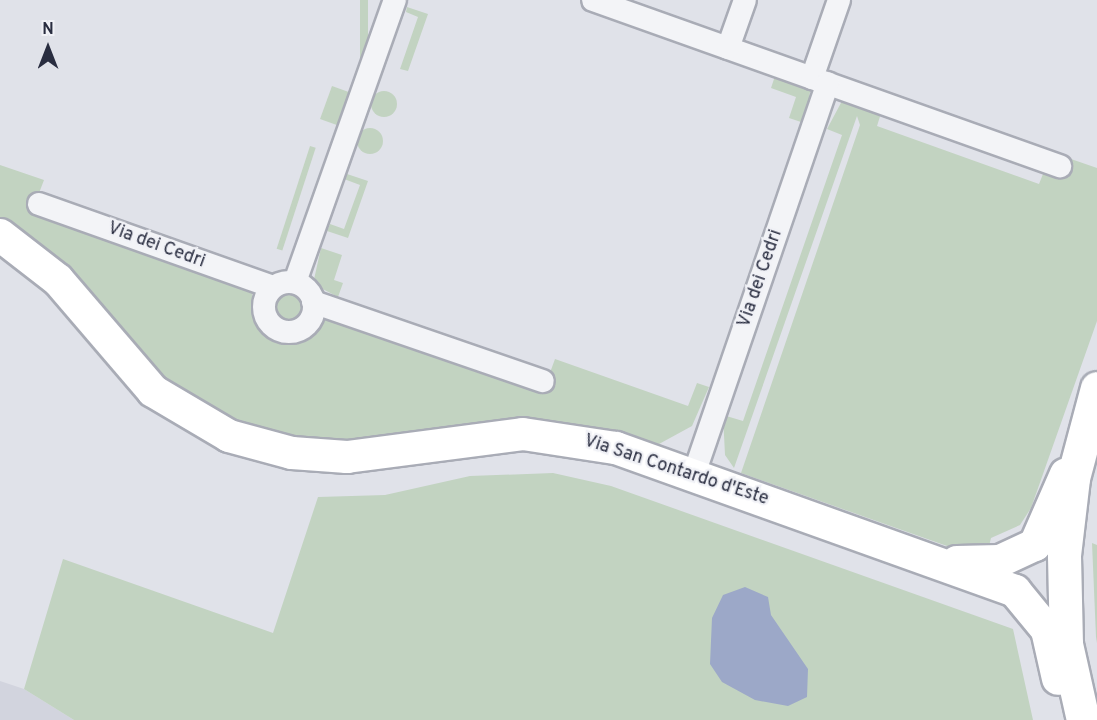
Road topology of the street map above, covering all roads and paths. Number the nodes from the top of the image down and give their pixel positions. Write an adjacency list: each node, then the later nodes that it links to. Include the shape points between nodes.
1 (395, 0): 10 (street)
2 (593, 0): 5 (street)
3 (745, 0): 5 (street)
4 (839, 0): 6 (street, Via dei Cedri)
5 (728, 48): 6 (street)
6 (820, 80): 7 (street); 17 (street, Via dei Cedri)
7 (1060, 166)
8 (39, 204): 11 (street, Via dei Cedri)
9 (0, 235): 17 (street, Via San Contardo d'Este, via 58,280 153,391 230,436 292,453 346,457 546,435 616,448)
10 (295, 282): 11 (street); 12 (street)
11 (273, 288): 12 (street, via 264,310 270,324 283,332 305,326)
12 (313, 302): 13 (street)
13 (543, 381)
14 (1097, 388): 15 (main road)
15 (1086, 421): 19 (street, Via San Contardo d'Este, via 1041,538 1026,552); 20 (main road, via 1067,508)
16 (1097, 466): 20 (main road)
17 (694, 474): 18 (street, Via San Contardo d'Este)
18 (924, 555): 19 (street, Via San Contardo d'Este, via 961,563); 21 (street, Via San Contardo d'Este)
19 (999, 561): 20 (street, Via San Contardo d'Este)
20 (1074, 577): 21 (street, Via San Contardo d'Este, via 1037,591); 22 (main road); 24 (main road, via 1066,644)
21 (1015, 591): 23 (street, Via San Contardo d'Este, via 1047,630)
22 (1097, 695)
23 (1068, 720)
24 (1083, 720)

